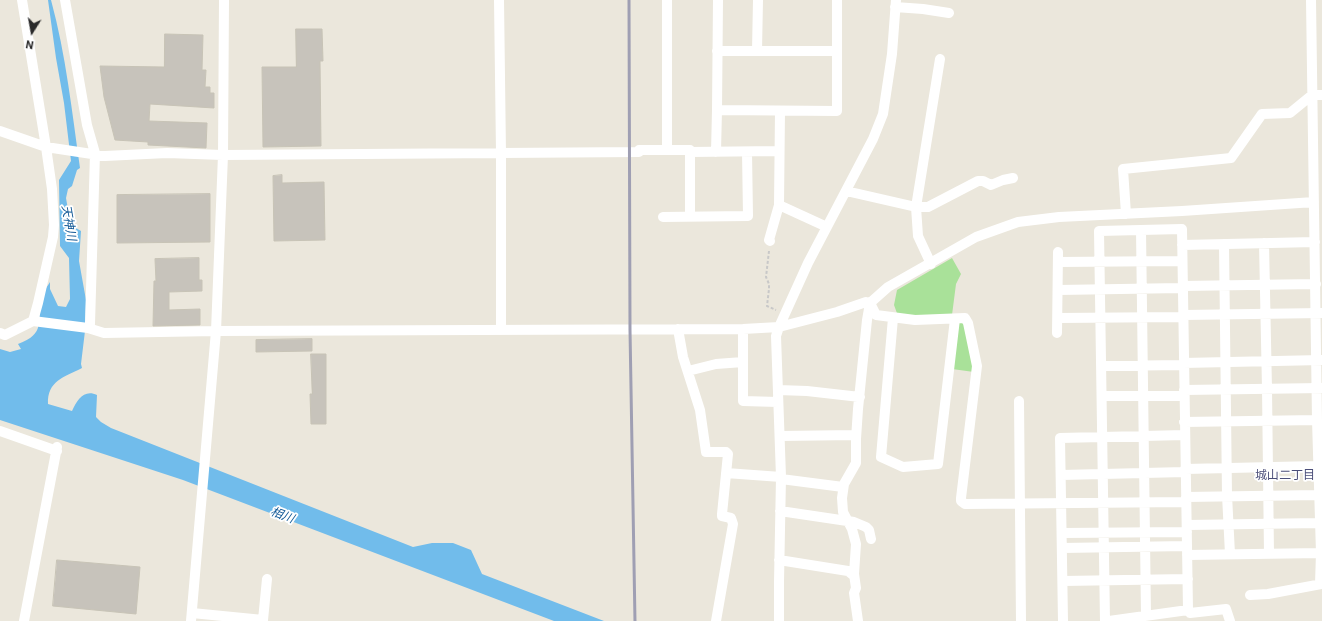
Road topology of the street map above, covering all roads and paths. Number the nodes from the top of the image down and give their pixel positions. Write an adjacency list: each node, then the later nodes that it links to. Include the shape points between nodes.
1 (22, 0): 25 (street)
2 (64, 0): 31 (street)
3 (224, 0): 33 (street)
4 (499, 0): 32 (street)
5 (668, 0): 26 (street)
6 (718, 0): 15 (street)
7 (758, 0): 16 (street)
8 (837, 0): 17 (street)
9 (1311, 0): 13 (street)
10 (895, 4): 11 (street); 36 (street, via 885,108 873,139)
11 (949, 13)
12 (1322, 16): 13 (street)
13 (1311, 17): 14 (street)
14 (1317, 42): 19 (street)
15 (717, 51): 16 (street); 21 (street)
16 (757, 51): 17 (street)
17 (837, 51): 22 (street, via 837,111)
18 (940, 59): 39 (street)
19 (1317, 68): 20 (street)
20 (1317, 95): 24 (street); 40 (street, via 1290,113 1262,114 1231,158 1123,169)
21 (717, 110): 22 (street); 29 (street)
22 (780, 110): 27 (street)
23 (0, 131): 25 (street)
24 (1317, 132): 34 (street)
25 (49, 147): 31 (street); 72 (street, via 53,237)
26 (667, 150): 28 (street); 32 (street)
27 (779, 151): 30 (street); 37 (street)
28 (690, 152): 29 (street); 41 (street)
29 (716, 152): 30 (street)
30 (747, 152): 41 (street, via 748,216)
31 (92, 153): 33 (street, via 105,156 167,153); 74 (street, via 92,286)
32 (501, 153): 33 (street); 75 (street)
33 (223, 155): 78 (street)
34 (1318, 166): 38 (street)
35 (1013, 178): 39 (street, via 991,185 978,181 928,206)
36 (846, 190): 39 (street); 43 (street)
37 (779, 205): 43 (street); 45 (street)
38 (1317, 205): 40 (street); 47 (street)
39 (916, 207): 53 (street, via 918,236)
40 (1126, 214): 53 (street, via 1018,222 976,237)
41 (690, 217): 42 (street)
42 (663, 218)
43 (827, 227): 63 (street)
44 (1140, 230): 49 (street, via 1182,229); 50 (street, via 1099,231); 51 (street)
45 (770, 241): 63 (path, via 766,277 769,284 767,306)
46 (1264, 243): 47 (street); 48 (street); 55 (street)
47 (1317, 243): 54 (street)
48 (1224, 244): 49 (street); 56 (street)
49 (1182, 245): 52 (street)
50 (1100, 261): 51 (street); 58 (street); 60 (street, via 1058,257)
51 (1141, 261): 52 (street); 59 (street)
52 (1182, 261): 57 (street)
53 (931, 264): 61 (street, via 888,287)
54 (1318, 280): 55 (street); 62 (street)
55 (1265, 284): 56 (street); 64 (street)
56 (1224, 285): 57 (street); 65 (street)
57 (1182, 287): 59 (street); 66 (street)
58 (1100, 289): 59 (street); 60 (street); 71 (street)
59 (1141, 289): 69 (street)
60 (1058, 290): 68 (street)
61 (870, 303): 67 (street, via 876,315); 73 (street); 96 (street, via 866,320)
62 (1319, 313): 64 (street); 81 (street)
63 (784, 314): 73 (street)
64 (1265, 314): 65 (street); 83 (street)
65 (1225, 315): 66 (street); 84 (street)
66 (1183, 316): 69 (street); 85 (street)
67 (893, 318): 70 (street); 70 (street, via 881,457 903,467 938,464)
68 (1058, 318): 71 (street); 80 (street)
69 (1142, 318): 71 (street); 87 (street)
70 (954, 319): 125 (street, via 965,318 968,323 976,361 961,501 964,504)
71 (1100, 319): 86 (street)
72 (33, 321): 74 (street); 79 (street, via 5,335)
73 (779, 327): 77 (street); 91 (street, via 776,336)
74 (88, 328): 78 (street, via 104,332)
75 (501, 329): 76 (street); 78 (street)
76 (678, 329): 77 (street); 88 (street)
77 (744, 329): 82 (street)
78 (216, 331): 156 (street)
79 (0, 333)
80 (1057, 333)
81 (1319, 360): 83 (street); 89 (street)
82 (743, 362): 88 (street, via 716,364); 98 (street, via 743,401)
83 (1266, 362): 84 (street); 90 (street)
84 (1226, 363): 85 (street); 92 (street)
85 (1184, 364): 87 (street); 93 (street)
86 (1102, 366): 87 (street); 94 (street)
87 (1143, 366): 95 (street)
88 (688, 371): 114 (street, via 700,410 706,452 728,452)
89 (1320, 388): 90 (street); 99 (street)
90 (1267, 389): 92 (street); 100 (street)
91 (778, 390): 96 (street); 98 (street)
92 (1226, 390): 93 (street); 101 (street)
93 (1184, 393): 95 (street); 102 (street)
94 (1102, 396): 95 (street); 108 (street)
95 (1143, 396): 107 (street)
96 (860, 397): 104 (street)
97 (1019, 401): 125 (street)
98 (778, 402): 106 (street)
99 (1319, 418): 100 (street); 111 (street)
100 (1267, 420): 101 (street); 110 (street)
101 (1227, 421): 102 (street); 109 (street)
102 (1184, 422): 105 (street)
103 (0, 431): 157 (street, via 57,449)
104 (856, 435): 106 (street); 118 (street, via 856,463)
105 (1185, 435): 107 (street); 112 (street)
106 (780, 436): 117 (street)
107 (1144, 436): 108 (street); 113 (street)
108 (1102, 437): 115 (street, via 1060,438); 116 (street)
109 (1227, 467): 110 (street); 112 (street); 119 (street)
110 (1268, 467): 111 (street); 120 (street)
111 (1319, 467): 122 (street)
112 (1185, 470): 113 (street); 121 (street)
113 (1144, 472): 116 (street); 123 (street)
114 (726, 473): 117 (street); 158 (street, via 722,516 731,518 733,524)
115 (1061, 474): 116 (street); 126 (street)
116 (1103, 474): 124 (street)
117 (781, 478): 118 (street); 127 (street)
118 (843, 487): 128 (street, via 843,512)
119 (1227, 495): 120 (street); 121 (street); 130 (street)
120 (1268, 495): 122 (street); 131 (street)
121 (1186, 499): 123 (street); 132 (street)
122 (1320, 500): 129 (street)
123 (1145, 502): 124 (street); 133 (street)
124 (1104, 503): 126 (street); 135 (street)
125 (1020, 504): 126 (street); 161 (street)
126 (1062, 504): 134 (street)
127 (780, 512): 128 (street); 145 (street)
128 (848, 521): 137 (street, via 866,527); 146 (street, via 856,544)
129 (1319, 523): 131 (street); 136 (street)
130 (1228, 524): 131 (street); 132 (street); 143 (street)
131 (1268, 524): 144 (street)
132 (1187, 528): 133 (street); 141 (street)
133 (1145, 532): 135 (street); 139 (street)
134 (1062, 533): 135 (street); 140 (street)
135 (1104, 533): 138 (street)
136 (1321, 538): 142 (street)
137 (872, 539)
138 (1104, 547): 139 (street); 140 (street); 150 (street)
139 (1145, 547): 141 (street); 148 (street)
140 (1062, 548): 151 (street)
141 (1187, 551): 143 (street); 149 (street)
142 (1320, 553): 144 (street); 152 (street)
143 (1230, 554): 144 (street)
144 (1269, 554)
145 (779, 560): 146 (street, via 848,571); 159 (street)
146 (854, 576): 160 (street)
147 (266, 579): 156 (street, via 263,620)
148 (1146, 579): 149 (street); 150 (street); 155 (street)
149 (1188, 579): 154 (street)
150 (1105, 580): 151 (street); 163 (street)
151 (1063, 581): 162 (street)
152 (1321, 584): 153 (street)
153 (1250, 595)
154 (1188, 610): 155 (street); 165 (street, via 1190,613 1226,609)
155 (1146, 616): 164 (street)
156 (191, 617)
157 (24, 621)
158 (716, 621)
159 (779, 621)
160 (858, 621)
161 (1022, 621)
162 (1064, 621)
163 (1105, 621)
164 (1109, 621)
165 (1230, 621)

